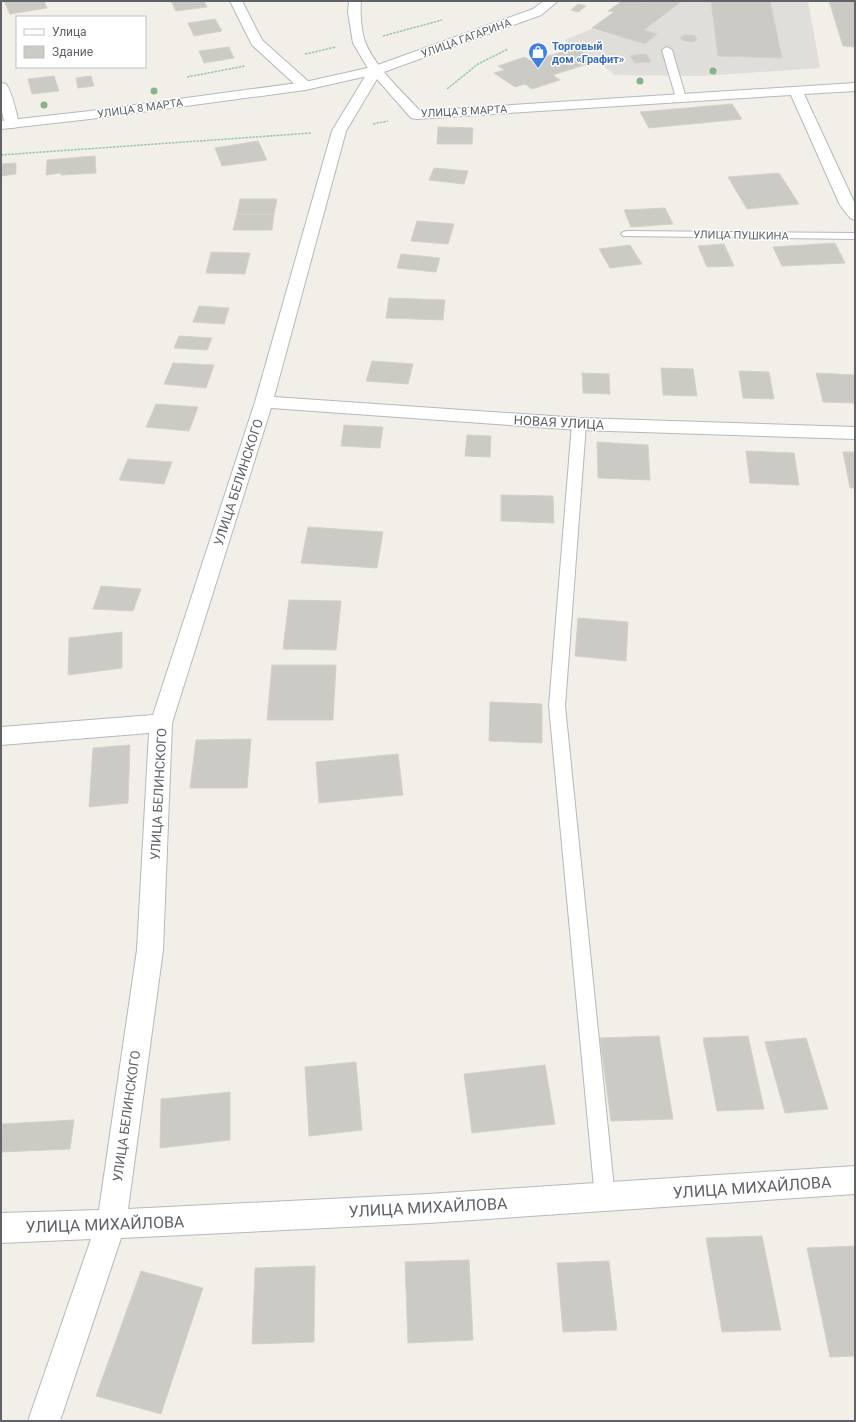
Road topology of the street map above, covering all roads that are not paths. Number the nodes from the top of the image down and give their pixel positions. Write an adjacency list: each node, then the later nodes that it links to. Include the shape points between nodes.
1 (236, 1): 6 (street, via 257,42)
2 (354, 1): 5 (street, via 359,42)
3 (552, 1): 5 (street, УЛИЦА ГАГАРИНА, via 537,12 503,26)
4 (667, 50): 10 (lane)
5 (376, 70): 6 (street, УЛИЦА 8 МАРТА); 10 (street, УЛИЦА 8 МАРТА, via 416,115); 15 (street, УЛИЦА БЕЛИНСКОГО, via 339,131)
6 (305, 86): 11 (street, УЛИЦА 8 МАРТА)
7 (1, 87): 11 (street, УЛИЦА 8 МАРТА, via 7,103)
8 (855, 87): 9 (street, УЛИЦА 8 МАРТА)
9 (796, 91): 10 (street, УЛИЦА 8 МАРТА); 12 (street)
10 (681, 98)
11 (7, 124)
12 (853, 209)
13 (627, 234): 14 (lane, УЛИЦА ПУШКИНА)
14 (855, 236)
15 (264, 402): 16 (street, НОВАЯ УЛИЦА); 18 (street, УЛИЦА БЕЛИНСКОГО)
16 (579, 424): 17 (street, НОВАЯ УЛИЦА); 21 (lane, via 557,706)
17 (855, 433)
18 (161, 723): 19 (street); 22 (street, УЛИЦА БЕЛИНСКОГО, via 150,950)
19 (1, 736)
20 (855, 1180): 21 (street, УЛИЦА МИХАЙЛОВА)
21 (605, 1198): 22 (street, УЛИЦА МИХАЙЛОВА)
22 (111, 1224): 23 (street, УЛИЦА МИХАЙЛОВА); 24 (street, УЛИЦА БЕЛИНСКОГО)
23 (1, 1228)
24 (44, 1421)

